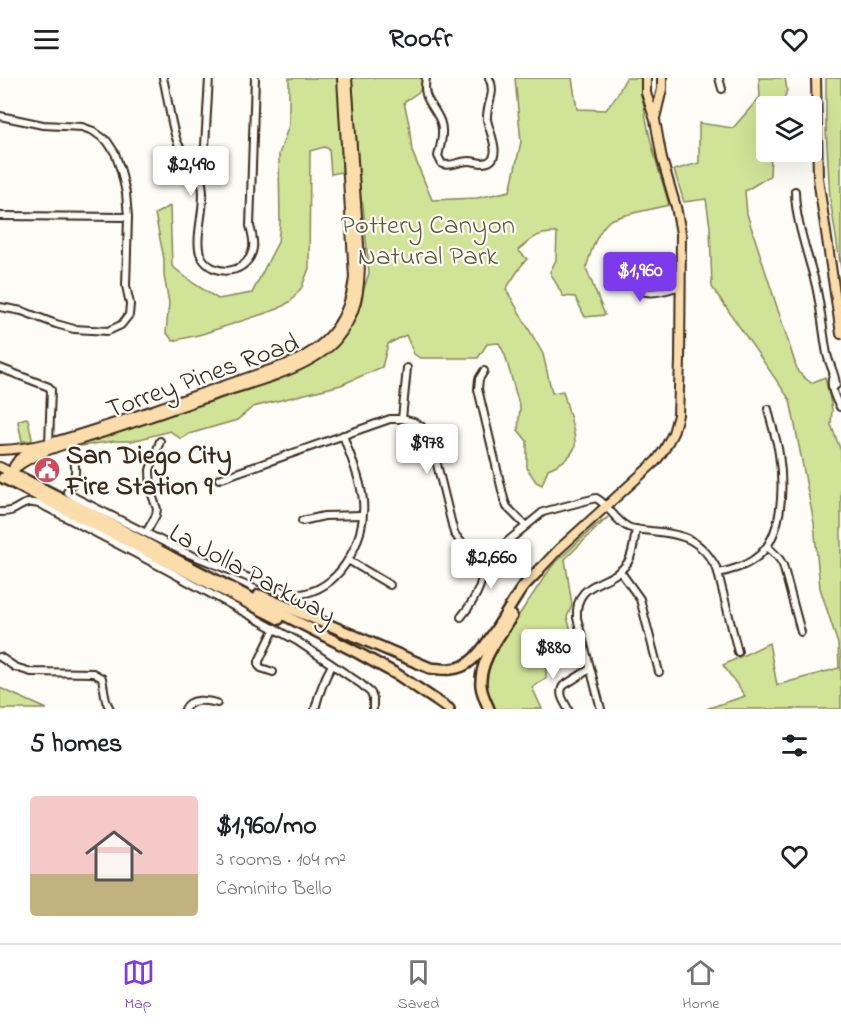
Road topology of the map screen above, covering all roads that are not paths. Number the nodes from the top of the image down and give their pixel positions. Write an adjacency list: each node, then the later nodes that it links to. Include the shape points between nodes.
1 (163, 78): 15 (street, via 177,140)
2 (209, 78): 15 (street, via 205,146)
3 (255, 78): 15 (street, via 250,225 253,248 246,263 238,268 215,269 202,259 198,249 202,184)
4 (342, 78): 30 (main road, Torrey Pines Road, via 354,278 344,316 332,334 314,351 293,362)
5 (347, 78): 30 (main road, Torrey Pines Road, via 360,279 358,297 344,330 324,351 295,368)
6 (426, 78): 7 (street, via 426,93 441,126 438,156 442,164 449,166 468,161 484,163 495,153 487,118 493,94)
7 (489, 78)
8 (646, 78): 14 (main road, via 646,93)
9 (662, 78): 14 (main road)
10 (718, 78): 12 (street)
11 (816, 78): 22 (main road, via 818,178)
12 (722, 89)
13 (0, 116): 18 (street, via 43,125 82,127 107,141 121,171)
14 (655, 120): 20 (main road, via 680,222)
15 (192, 165)
16 (795, 191): 26 (street, via 825,343 836,379 835,399)
17 (0, 216): 18 (street)
18 (128, 217): 21 (street, via 126,286 130,304 129,315 121,325 108,331 74,329)
19 (623, 263): 20 (street, via 636,286 647,293)
20 (681, 286): 38 (main road, via 679,405 673,433 656,461)
21 (0, 307)
22 (841, 333)
23 (0, 368): 32 (street, via 51,390)
24 (407, 368): 28 (street)
25 (484, 371): 44 (street, via 478,389 504,499)
26 (841, 406)
27 (768, 409): 47 (street, via 782,477 781,504)
28 (402, 419): 29 (street, via 390,419); 48 (street, via 421,426 431,440 454,533 465,546)
29 (343, 435): 37 (street); 41 (street, via 360,488)
30 (68, 440): 32 (main road, Torrey Pines Road); 36 (main road, Torrey Pines Road); 46 (street, via 76,474 67,492)
31 (160, 441): 46 (street, via 150,470 157,509)
32 (49, 443): 33 (main road, Torrey Pines Road)
33 (37, 447): 34 (main road, Torrey Pines Road); 36 (main road)
34 (0, 450)
35 (0, 467): 36 (main road, La Jolla Parkway)
36 (3, 477): 42 (highway, La Jolla Parkway); 50 (highway, La Jolla Parkway, via 100,518)
37 (219, 479)
38 (606, 506): 44 (street, via 592,498 543,512); 45 (street, via 623,524); 51 (main road)
39 (0, 512): 40 (street, via 34,502)
40 (61, 515): 42 (highway); 56 (street)
41 (362, 515): 43 (street); 49 (street, via 355,548)
42 (81, 519): 69 (highway, La Jolla Parkway, via 389,676)
43 (302, 521)
44 (525, 525): 48 (street, via 497,550)
45 (636, 529): 52 (street, via 630,560); 53 (street, via 691,539 704,549)
46 (146, 533): 49 (street, via 287,593 305,593 323,585)
47 (767, 548): 53 (street, via 738,568); 57 (street, via 781,560)
48 (483, 552): 55 (street, via 478,591)
49 (348, 560): 54 (street)
50 (185, 564): 51 (highway, via 430,668 448,670 474,658); 70 (highway, La Jolla Parkway, via 398,675)
51 (539, 570): 71 (highway, via 483,666 481,687)
52 (620, 571): 61 (street, via 584,591 576,607); 63 (street, via 639,599)
53 (719, 573): 58 (street)
54 (390, 585)
55 (461, 617)
56 (275, 628): 60 (street); 62 (street, via 259,661 261,668)
57 (801, 632)
58 (738, 652)
59 (0, 657): 65 (street, via 31,672 99,675)
60 (332, 665): 67 (street); 68 (street, via 362,684 373,699)
61 (590, 669): 72 (street, via 563,686 561,696); 73 (street)
62 (273, 672)
63 (658, 672)
64 (217, 703): 66 (street, via 191,702)
65 (110, 709)
66 (185, 709)
67 (315, 709)
68 (373, 709)
69 (441, 709)
70 (449, 709)
71 (489, 709)
72 (568, 709)
73 (601, 709)

